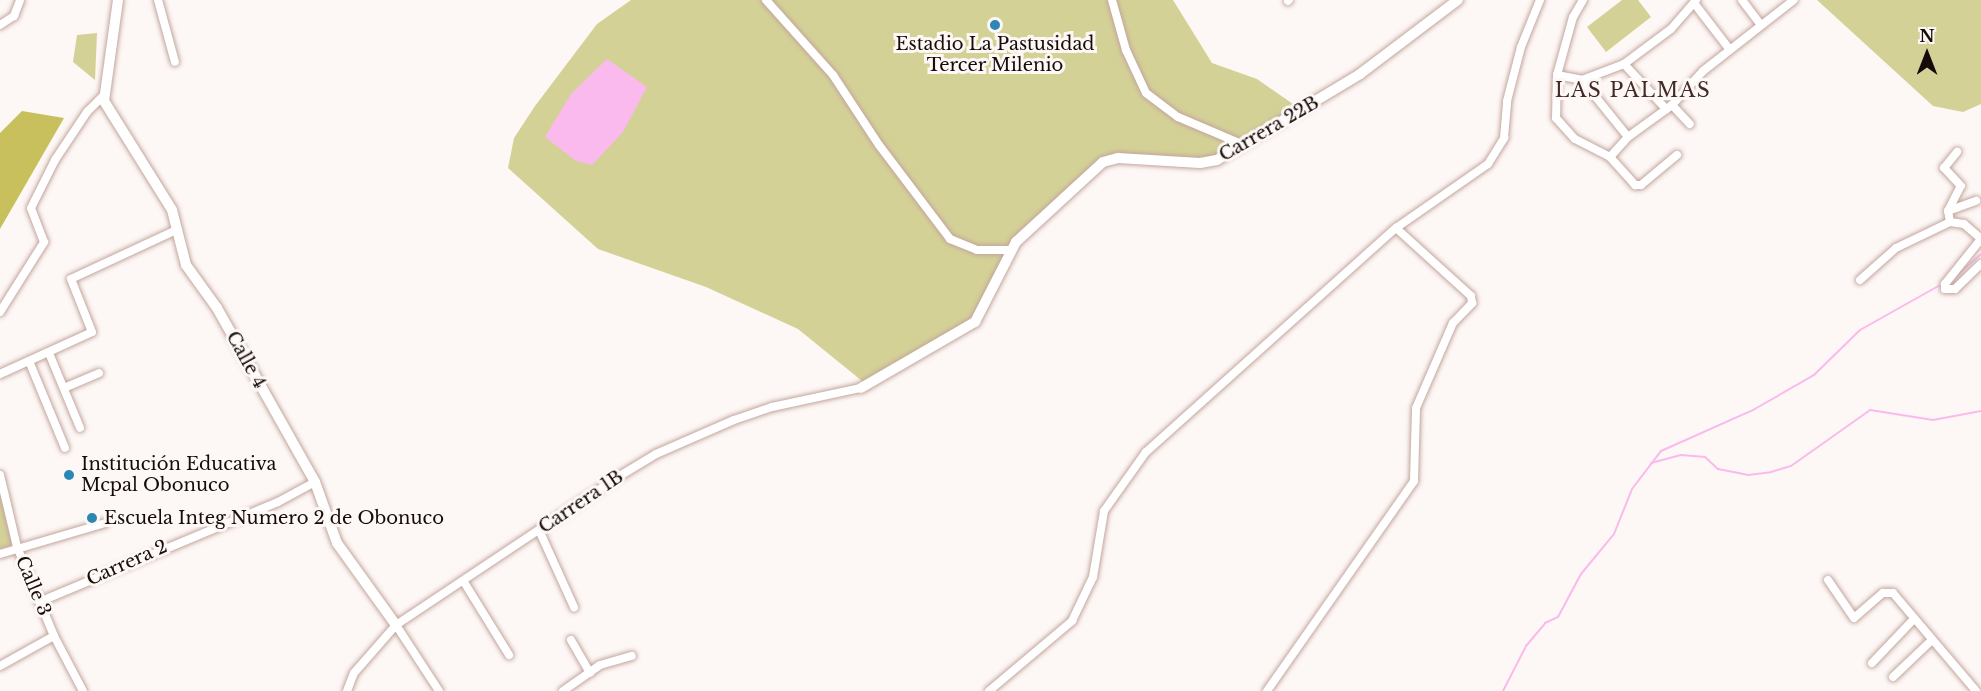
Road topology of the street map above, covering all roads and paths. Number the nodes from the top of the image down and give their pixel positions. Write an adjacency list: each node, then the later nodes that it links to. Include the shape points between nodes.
1 (20, 0): 13 (street, via 14,16)
2 (118, 0): 19 (street)
3 (158, 0): 15 (street)
4 (766, 0): 33 (street, via 833,75 879,145 950,239 977,250)
5 (1112, 0): 23 (street, via 1126,50 1146,93 1178,117)
6 (1458, 0): 23 (street, Carrera 22B, via 1395,51)
7 (1540, 0): 30 (street, via 1518,58 1503,138 1488,164)
8 (1583, 0): 17 (street, via 1573,17)
9 (1742, 0): 12 (street)
10 (1794, 0): 12 (street)
11 (1695, 2): 14 (street); 16 (street, via 1671,29)
12 (1760, 24): 14 (street)
13 (0, 25)
14 (1730, 50): 20 (street)
15 (175, 62)
16 (1624, 64): 18 (street); 20 (street)
17 (1557, 75): 18 (street); 26 (street, via 1556,118 1575,139)
18 (1582, 80): 22 (street)
19 (105, 94): 31 (street, Calle 4, via 104,101 172,210); 36 (street, via 87,112 55,160 31,208 44,242)
20 (1669, 107): 21 (street); 22 (street)
21 (1690, 124)
22 (1628, 137): 26 (street)
23 (1246, 146): 33 (street, Carrera 22B, via 1217,160 1200,163 1118,158 1103,162)
24 (1957, 152): 28 (street, via 1944,168 1961,186)
25 (1677, 155): 26 (street, via 1638,186)
26 (1610, 157)
27 (1976, 201): 28 (street)
28 (1948, 211): 29 (street)
29 (1950, 222): 32 (street, via 1964,224); 35 (street, via 1896,248)
30 (1396, 228): 70 (street, via 1146,452 1104,511 1093,577 1072,621); 71 (street, via 1471,296 1472,303 1453,323 1416,408 1414,481)
31 (176, 231): 37 (street, via 71,279 92,332); 46 (street, Calle 4, via 186,265 217,308)
32 (1981, 239): 34 (street, via 1945,289 1955,289)
33 (1010, 250): 42 (street, Carrera 22B, via 975,322)
34 (1981, 264)
35 (1860, 280)
36 (0, 312)
37 (49, 352): 38 (street); 41 (street)
38 (29, 361): 40 (street); 44 (street)
39 (99, 373): 41 (street)
40 (0, 374)
41 (64, 388): 43 (street)
42 (861, 388): 48 (street, Carrera 1B, via 772,407 693,437 618,477)
43 (80, 428)
44 (65, 448)
45 (0, 475): 49 (street, Calle 3)
46 (315, 482): 53 (street, Carrera 2, via 278,502); 56 (street, Calle 4, via 337,543)
47 (105, 523): 49 (street)
48 (539, 530): 52 (street, Carrera 1B); 54 (street)
49 (17, 547): 50 (street); 53 (street, Calle 3)
50 (0, 554)
51 (1828, 580): 55 (street, via 1854,618 1888,592)
52 (464, 582): 56 (street, Carrera 1B); 60 (street)
53 (39, 602): 57 (street, Calle 3)
54 (574, 607)
55 (1913, 620): 59 (street); 62 (street)
56 (396, 624): 67 (street, Carrera 1B, via 354,673); 68 (street)
57 (54, 636): 63 (street); 66 (street, Calle 3)
58 (571, 640): 64 (street)
59 (1931, 641): 65 (street); 72 (street)
60 (509, 655)
61 (632, 656): 64 (street, via 600,665)
62 (1872, 663)
63 (0, 666)
64 (590, 673): 69 (street)
65 (1893, 677)
66 (83, 691)
67 (347, 691)
68 (439, 691)
69 (563, 691)
70 (989, 691)
71 (1267, 691)
72 (1976, 691)

